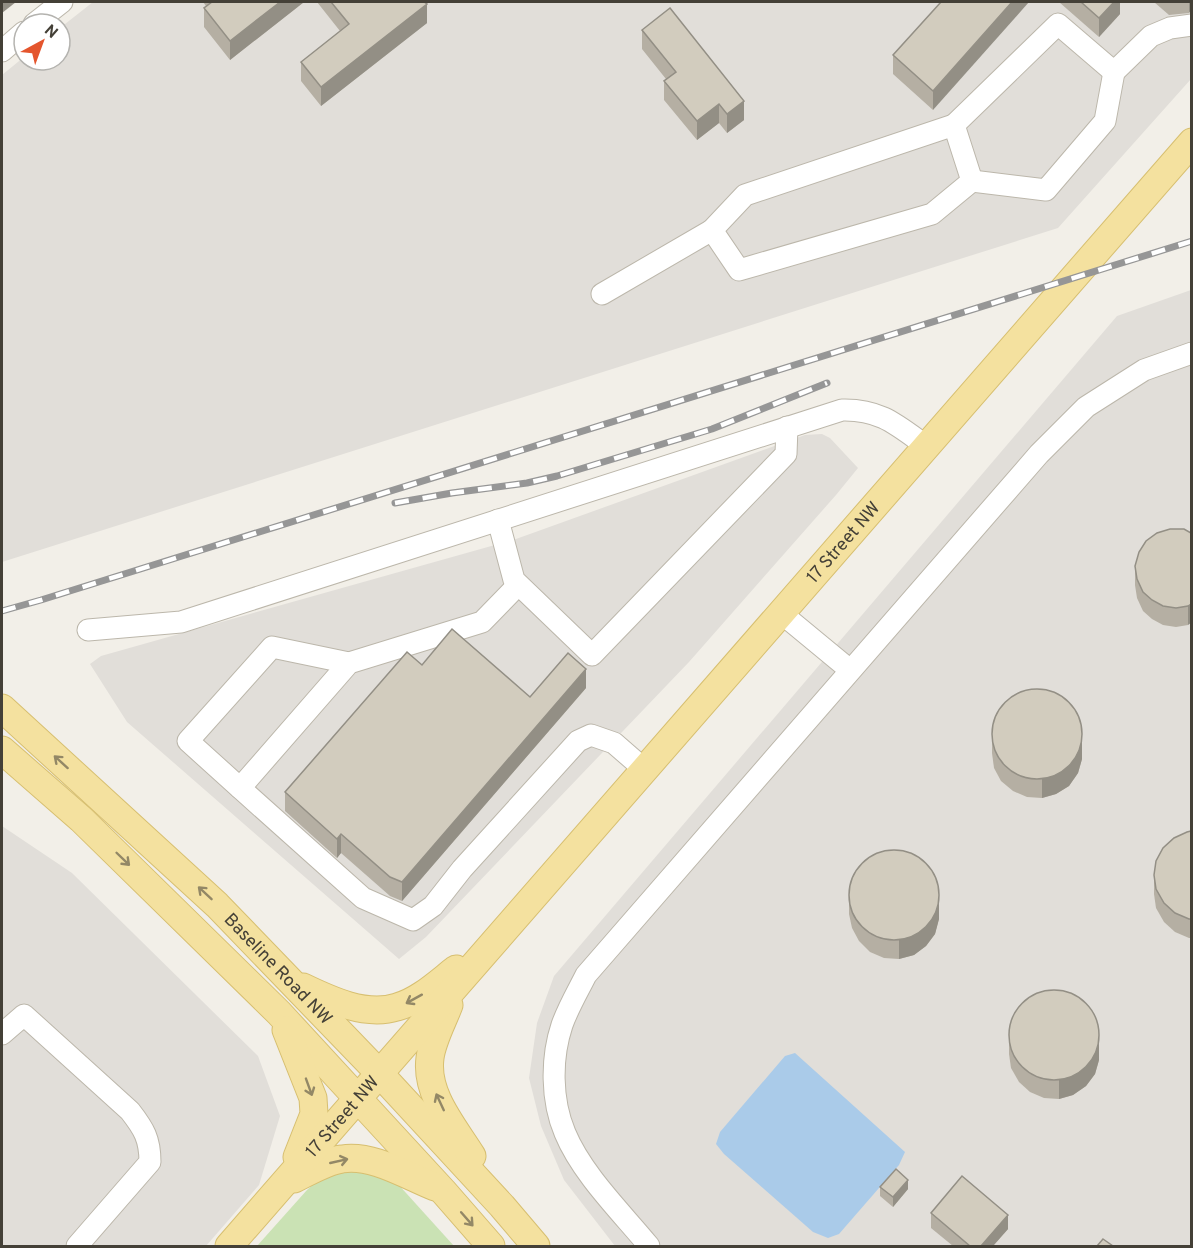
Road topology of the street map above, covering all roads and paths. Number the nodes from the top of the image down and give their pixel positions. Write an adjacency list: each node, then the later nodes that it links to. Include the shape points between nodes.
1 (62, 2): 2 (street)
2 (49, 12)
3 (1191, 25): 4 (street, via 1150,36)
4 (1114, 72): 5 (street, via 1058,24); 7 (street, via 1105,121 1046,190)
5 (954, 125): 7 (street); 8 (street, via 745,195)
6 (1191, 142): 12 (main road, 17 Street NW)
7 (972, 181): 8 (street, via 932,214 739,270)
8 (712, 230): 9 (street)
9 (602, 294)
10 (1191, 353): 18 (street, via 1144,370 1086,406 1039,454)
11 (787, 427): 12 (street, via 842,410 859,409 885,417); 13 (street); 14 (street, via 786,454 592,655)
12 (926, 446): 15 (main road, 17 Street NW)
13 (498, 520): 14 (street); 16 (street, via 180,622)
14 (518, 585): 17 (street, via 482,622)
15 (781, 613): 18 (street); 21 (main road, 17 Street NW)
16 (88, 630)
17 (349, 663): 22 (street); 22 (street, via 272,647 188,741)
18 (850, 670): 37 (street, via 586,975 562,1024 554,1058 555,1094 564,1132 585,1168)
19 (2, 708): 24 (main road, Baseline Road NW, one-way to 19, via 217,904)
20 (2, 750): 26 (main road, Baseline Road NW, one-way to 26, via 81,819)
21 (645, 770): 22 (street, via 614,742 591,735 578,741 433,906 413,920 363,898); 23 (main road, 17 Street NW)
22 (240, 788)
23 (495, 940): 24 (main road, one-way to 24, via 417,998 397,1007 379,1010 353,1006); 25 (main road, 17 Street NW)
24 (289, 980): 28 (main road, Baseline Road NW)
25 (456, 986): 28 (main road, 17 Street NW); 32 (main road, one-way to 25, via 438,1101 430,1077 430,1057)
26 (279, 1013): 29 (main road, Baseline Road NW); 30 (main road, one-way to 30, via 313,1098 314,1114)
27 (2, 1034): 33 (street, via 24,1015 144,1129 150,1162)
28 (380, 1074): 29 (main road, 17 Street NW); 32 (main road, Baseline Road NW)
29 (358, 1099): 30 (main road, 17 Street NW); 31 (main road, Baseline Road NW)
30 (285, 1183): 31 (main road, one-way to 31, via 344,1158 374,1161); 34 (main road, 17 Street NW)
31 (443, 1191): 35 (main road, Baseline Road NW, one-way to 35)
32 (502, 1206): 36 (main road, Baseline Road NW)
33 (77, 1246)
34 (229, 1246)
35 (491, 1246)
36 (537, 1246)
37 (649, 1246)

